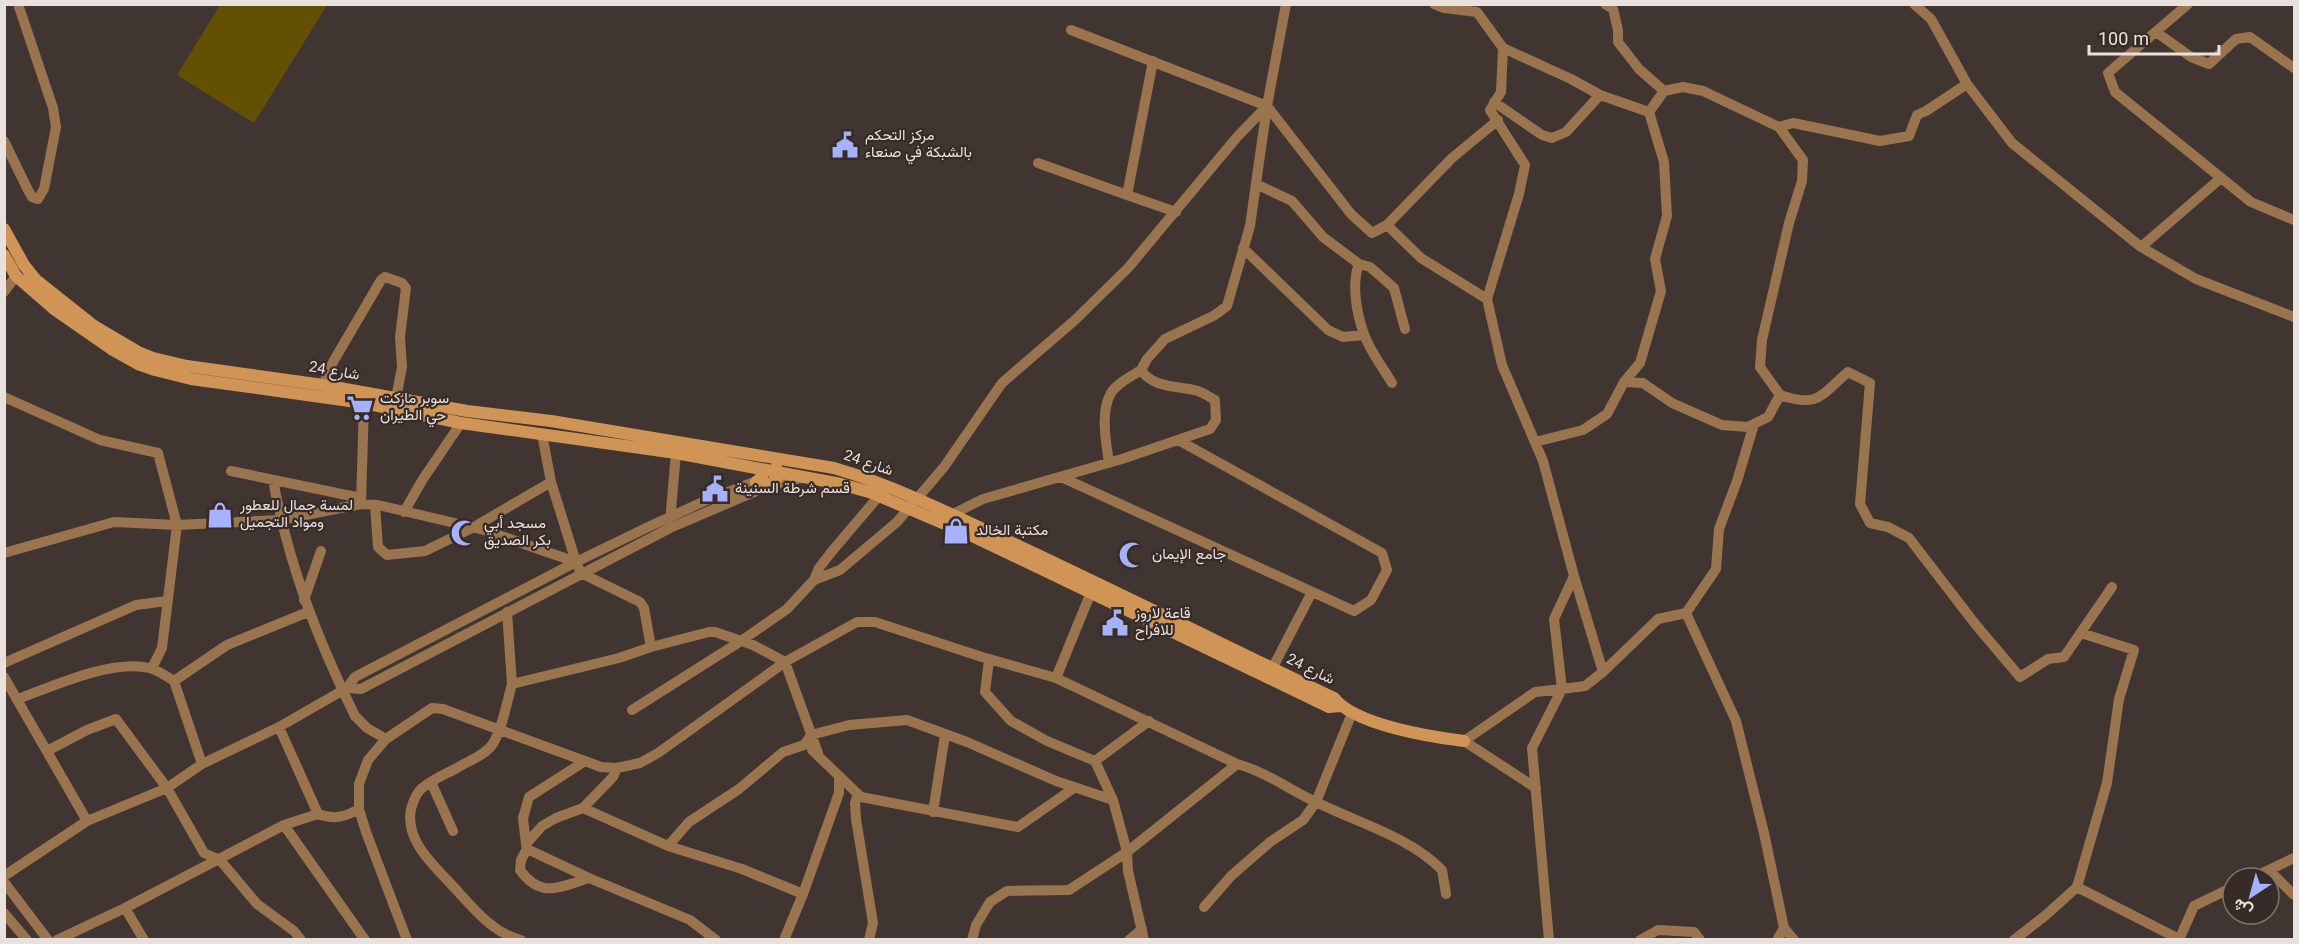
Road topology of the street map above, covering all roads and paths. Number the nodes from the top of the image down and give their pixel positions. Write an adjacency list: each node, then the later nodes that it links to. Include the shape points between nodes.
1 (18, 4): 20 (street, via 56,127 44,189 38,199 32,197)
2 (1286, 4): 16 (street)
3 (1605, 4): 13 (street, via 1613,9 1618,42 1639,69)
4 (1914, 4): 12 (street, via 1931,19)
5 (2188, 4): 8 (street)
6 (1441, 6): 9 (street, via 1477,12)
7 (1071, 30): 10 (street)
8 (2156, 32): 11 (street, via 2191,57 2210,64 2236,39 2250,37); 22 (street, via 2108,73 2115,92)
9 (1503, 48): 14 (street); 15 (street, via 1500,92)
10 (1153, 61): 16 (street); 24 (street)
11 (2295, 68)
12 (1967, 84): 19 (street, via 1917,115 1909,136 1880,141 1792,123); 29 (street, via 2012,143)
13 (1664, 91): 17 (street); 19 (street, via 1683,87 1703,91)
14 (1600, 95): 15 (street, via 1566,132 1552,138); 17 (street)
15 (1494, 102): 18 (street, via 1490,110)
16 (1267, 106): 23 (street); 25 (street); 27 (street, via 1351,214 1372,233)
17 (1649, 112): 40 (street, via 1664,162 1667,216 1655,259 1661,291 1640,363)
18 (1498, 120): 27 (street, via 1452,158); 35 (street, via 1525,165)
19 (1779, 127): 43 (street, via 1803,160 1802,181 1762,340 1760,367)
20 (4, 141)
21 (1038, 163): 24 (street)
22 (2221, 178): 26 (street, via 2252,202); 29 (street)
23 (1256, 184): 30 (street); 32 (street, via 1292,201 1323,237)
24 (1127, 195): 25 (street)
25 (1176, 212): 66 (street, via 1075,321 1002,383 945,467)
26 (2295, 220)
27 (1387, 225): 35 (street, via 1422,258)
28 (4, 229): 42 (street, شارع 24, via 36,280 94,326 138,352 187,366)
29 (2141, 247): 36 (street, via 2196,279)
30 (1243, 248): 38 (street, via 1328,330 1344,337); 39 (street, via 1227,306 1165,339)
31 (4, 255): 33 (street, شارع 24)
32 (1359, 264): 37 (street, via 1370,267 1394,288); 38 (street, via 1356,299)
33 (16, 276): 34 (street); 46 (street, شارع 24, via 89,335 138,364 191,379)
34 (4, 292)
35 (1487, 299): 51 (street, via 1502,365)
36 (2295, 317)
37 (1405, 329)
38 (1364, 335): 41 (street)
39 (1141, 370): 50 (street, via 1157,384 1200,392 1215,400 1216,420 1210,429); 54 (street, via 1111,393 1106,422)
40 (1624, 382): 48 (street, via 1643,383 1672,403 1722,425); 51 (street, via 1607,414 1583,430)
41 (1392, 383)
42 (323, 385): 45 (street, شارع 24); 45 (street, via 385,277 406,288 400,337 402,367)
43 (1780, 394): 48 (street, via 1768,417); 88 (street, via 1799,401 1816,400 1848,372 1870,383 1860,504 1870,523 1909,538 2020,677 2048,659 2064,657)
44 (4, 397): 72 (street, via 100,440 158,453)
45 (396, 398): 53 (street, شارع 24, via 551,421)
46 (364, 403): 47 (street, شارع 24); 65 (street)
47 (461, 423): 49 (street, شارع 24); 68 (street)
48 (1754, 424): 87 (street, via 1719,529 1716,569)
49 (542, 434): 52 (street, شارع 24); 61 (street)
50 (1178, 440): 54 (street); 82 (street, via 1382,553 1387,570 1371,600 1354,611)
51 (1535, 442): 78 (street)
52 (676, 453): 53 (street, شارع 24); 71 (street)
53 (762, 463): 55 (street, شارع 24); 57 (street, شارع 24); 63 (street, via 763,474)
54 (1109, 463): 58 (street)
55 (816, 466): 57 (street); 64 (street, شارع 24, via 866,477)
56 (231, 471): 60 (street)
57 (778, 473): 59 (street, شارع 24); 62 (street); 63 (street)
58 (1061, 477): 69 (street, via 983,499); 82 (street)
59 (803, 478): 62 (street); 64 (street, شارع 24)
60 (273, 480): 65 (street); 70 (street)
61 (551, 482): 73 (street); 76 (street)
62 (768, 486): 63 (street)
63 (752, 487): 71 (street)
64 (884, 491): 66 (street, شارع 24); 79 (street, via 832,550)
65 (361, 501): 67 (street); 70 (street)
66 (913, 504): 69 (street, شارع 24); 79 (street, via 840,570)
67 (375, 505): 68 (street); 73 (street, via 378,547 387,555 425,551)
68 (404, 512): 73 (street)
69 (948, 519): 80 (street, شارع 24)
70 (280, 520): 72 (street); 83 (street)
71 (670, 522): 76 (street); 77 (street)
72 (177, 525): 75 (street, via 114,522); 84 (street)
73 (474, 527): 76 (street)
74 (321, 551): 83 (street)
75 (4, 553)
76 (576, 562): 77 (street); 101 (street, via 355,677)
77 (581, 573): 86 (street); 90 (street, via 640,602)
78 (1574, 576): 96 (street); 102 (street, via 1554,619)
79 (814, 580): 89 (street, via 787,609)
80 (1093, 587): 95 (street, شارع 24); 98 (street); 104 (street, شارع 24, via 1329,707)
81 (2112, 587): 88 (street)
82 (1312, 592): 95 (street)
83 (304, 600): 85 (street)
84 (167, 601): 93 (street, via 136,605); 94 (street, via 162,648)
85 (308, 612): 99 (street, via 226,645); 101 (street)
86 (507, 612): 100 (street); 101 (street, via 361,689)
87 (1686, 614): 96 (street, via 1658,619); 155 (street, via 1736,722)
88 (2081, 633): 147 (street, via 2134,650 2119,699 2107,783)
89 (741, 641): 90 (street, via 709,632); 92 (street); 105 (street)
90 (651, 647): 100 (street)
91 (989, 660): 92 (street, via 875,622 857,622); 98 (street); 118 (street, via 985,692 1011,721)
92 (785, 662): 110 (street); 121 (street, via 658,753 640,763)
93 (4, 663)
94 (152, 668): 99 (street); 103 (street, via 129,665 80,676)
95 (1272, 669): 104 (street, شارع 24, via 1334,698)
96 (1603, 672): 102 (street, via 1585,686)
97 (4, 677): 103 (street)
98 (1056, 678): 107 (street)
99 (174, 681): 119 (street)
100 (512, 684): 109 (street)
101 (344, 689): 108 (street); 112 (street, via 360,723)
102 (1562, 689): 113 (street, via 1535,692); 126 (street, via 1532,748)
103 (18, 699): 115 (street)
104 (1340, 706): 106 (street)
105 (632, 710)
106 (1352, 713): 113 (street, via 1432,737); 129 (street)
107 (1149, 721): 118 (street); 120 (street)
108 (279, 727): 119 (street); 133 (street)
109 (498, 730): 112 (street, via 432,708); 117 (street); 123 (street, via 486,751)
110 (811, 735): 111 (street, via 849,725 907,720); 114 (street); 116 (street)
111 (945, 735): 125 (street); 132 (street)
112 (386, 740): 131 (street, via 368,760 359,784)
113 (1464, 741): 126 (street)
114 (804, 745): 116 (street); 138 (street, via 783,752 739,789 689,822)
115 (47, 751): 124 (street, via 116,719); 134 (street)
116 (818, 753): 122 (street)
117 (585, 761): 121 (street); 137 (street, via 529,797 523,818)
118 (1095, 761): 128 (street)
119 (202, 764): 124 (street)
120 (1238, 764): 129 (street); 139 (street)
121 (617, 768): 130 (street)
122 (839, 777): 127 (street); 149 (street, via 839,793)
123 (431, 782): 136 (street); 164 (street, via 418,792 412,805 410,824 416,841 491,925)
124 (167, 788): 134 (street); 141 (street, via 204,853)
125 (1074, 788): 128 (street); 132 (street, via 1018,827)
126 (1536, 788): 170 (street)
127 (858, 794): 132 (street); 167 (street, via 856,819 873,923)
128 (1113, 800): 139 (street)
129 (1316, 802): 150 (street, via 1423,854 1442,870); 153 (street, via 1303,820 1231,876)
130 (583, 808): 137 (street, via 542,826); 138 (street)
131 (359, 809): 133 (street, via 340,818); 163 (street)
132 (933, 812)
133 (318, 814): 135 (street)
134 (87, 821): 143 (street)
135 (284, 825): 141 (street); 162 (street)
136 (453, 831)
137 (526, 846): 144 (street); 144 (street, via 520,870 539,888 553,890)
138 (668, 846): 149 (street, via 742,869)
139 (1127, 852): 156 (street); 168 (street, via 1069,890 1007,891 990,902)
140 (2295, 858): 142 (street)
141 (219, 860): 152 (street); 161 (street, via 256,904)
142 (2278, 866)
143 (4, 876)
144 (589, 878): 165 (street, via 690,920)
145 (2281, 881): 151 (street)
146 (4, 882): 158 (street)
147 (2077, 887): 175 (street); 176 (street)
148 (2221, 893): 176 (street, via 2194,906)
149 (803, 894): 166 (street)
150 (1446, 894)
151 (2295, 894)
152 (125, 908): 159 (street); 160 (street)
153 (1204, 908)
154 (4, 913): 157 (street)
155 (1784, 928): 173 (street); 174 (street)
156 (1143, 934): 169 (street)
157 (27, 939)
158 (48, 939)
159 (57, 939)
160 (144, 939)
161 (301, 939)
162 (364, 939)
163 (407, 939)
164 (521, 939)
165 (716, 939)
166 (784, 939)
167 (869, 939)
168 (972, 939)
169 (1129, 939)
170 (1549, 939)
171 (1640, 939): 172 (street, via 1658,930 1694,932)
172 (1700, 939)
173 (1778, 939)
174 (1794, 939)
175 (2014, 939)
176 (2179, 939)

